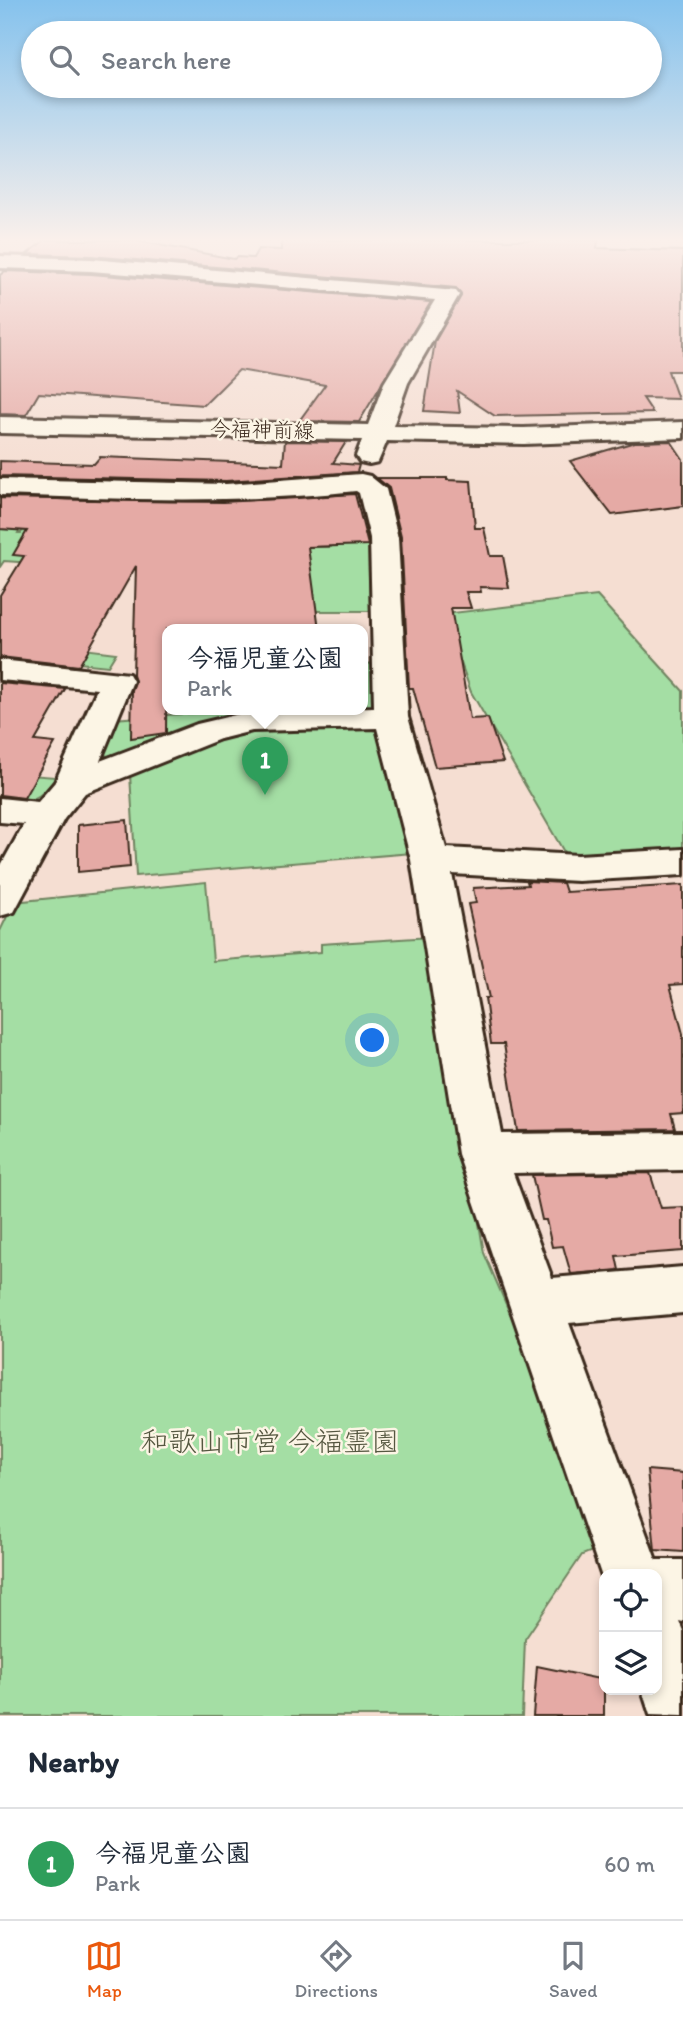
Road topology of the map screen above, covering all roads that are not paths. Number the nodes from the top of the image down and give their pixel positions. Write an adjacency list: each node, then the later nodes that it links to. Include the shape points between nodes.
1 (434, 320): 4 (street, via 396,383)
2 (0, 425): 4 (street, 今福神前線)
3 (683, 430): 4 (street, 今福神前線, via 524,436)
4 (376, 433): 5 (street)
5 (362, 482): 6 (street, via 311,489 162,492); 8 (street, via 372,489 384,538)
6 (0, 487)
7 (0, 670): 9 (street, via 117,681)
8 (391, 717): 9 (street, via 252,721 209,731); 12 (street)
9 (72, 785): 11 (street)
10 (0, 810): 11 (street)
11 (48, 815): 14 (street)
12 (430, 860): 13 (street, via 578,869); 16 (street)
13 (683, 862)
14 (0, 902)
15 (683, 1151): 16 (street)
16 (482, 1154): 18 (street)
17 (683, 1290): 18 (street)
18 (536, 1303): 19 (street)
19 (629, 1569)
20 (662, 1590): 21 (street)
21 (683, 1591)
22 (662, 1658): 23 (street)
23 (683, 1715)

